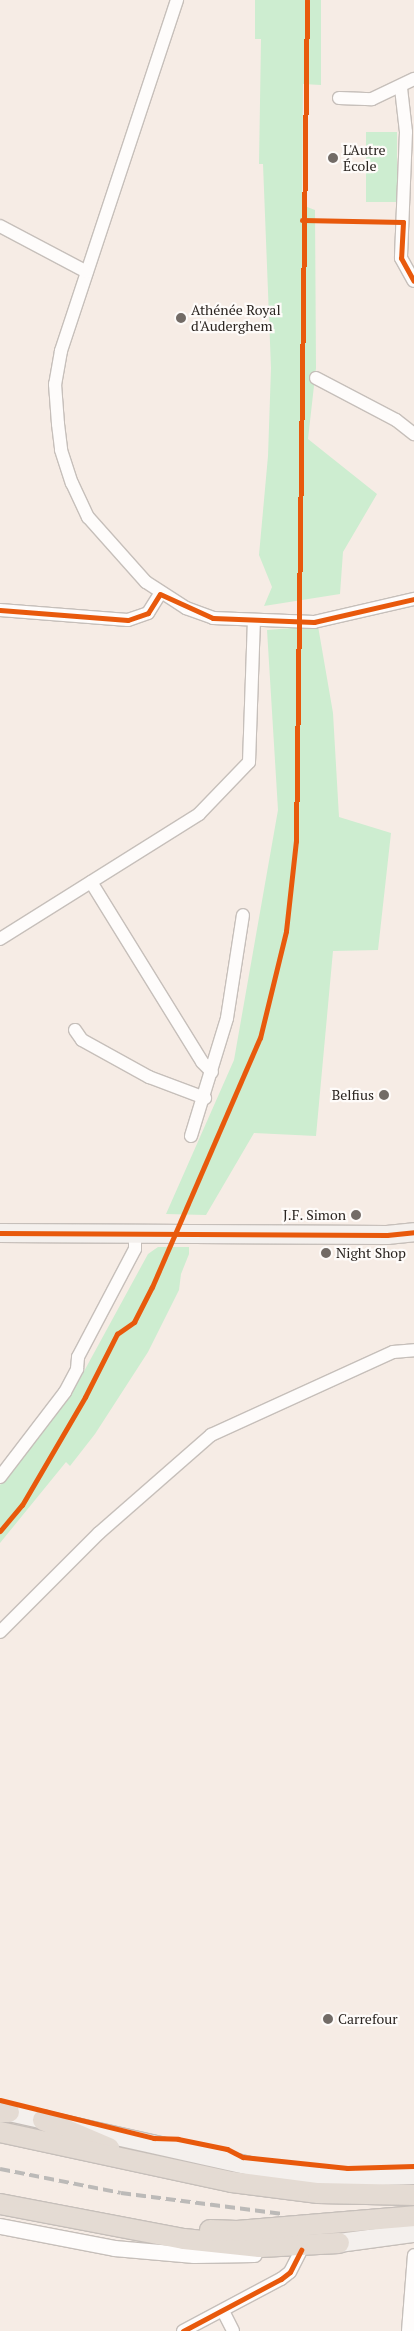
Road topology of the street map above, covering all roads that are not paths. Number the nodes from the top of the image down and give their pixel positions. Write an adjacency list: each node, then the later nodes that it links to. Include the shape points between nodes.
1 (177, 0): 7 (street)
2 (414, 79): 3 (street)
3 (401, 88): 4 (street, via 372,99); 6 (street, via 406,132)
4 (339, 98)
5 (0, 226): 7 (street)
6 (408, 235): 8 (street, via 401,258)
7 (87, 272): 11 (street, via 61,351 55,384 61,450 88,517 125,561)
8 (414, 281)
9 (316, 378): 10 (street, via 396,420)
10 (414, 434)
11 (160, 594): 13 (street, via 148,613 128,620); 14 (street, via 213,618)
12 (414, 599): 14 (street, via 314,622)
13 (0, 610)
14 (254, 621): 15 (street, via 249,762 200,814)
15 (91, 882): 17 (street); 19 (street, via 202,1062)
16 (242, 914): 19 (street, via 228,1018)
17 (0, 939)
18 (75, 1030): 20 (street, via 82,1040 149,1077)
19 (212, 1072): 20 (street)
20 (205, 1098): 21 (street)
21 (191, 1136)
22 (414, 1232): 24 (main road, via 393,1235)
23 (0, 1233): 24 (main road)
24 (135, 1235): 26 (street, via 135,1249 78,1358 77,1369 65,1392)
25 (414, 1350): 27 (street, via 393,1352 211,1435 99,1533)
26 (0, 1477)
27 (0, 1632)
28 (3, 2111): 29 (main road)
29 (43, 2120): 31 (highway); 32 (main road, via 278,2172 345,2177)
30 (0, 2132): 31 (highway)
31 (138, 2161): 33 (highway, via 276,2189 352,2195)
32 (414, 2175)
33 (414, 2195)
34 (0, 2206): 37 (highway)
35 (414, 2216): 37 (highway, via 237,2231)
36 (0, 2226): 41 (street, via 114,2248 184,2254)
37 (121, 2228): 39 (highway, via 184,2240 260,2247)
38 (414, 2233): 39 (main road); 40 (street)
39 (339, 2243): 41 (street)
40 (414, 2245)
41 (301, 2250): 43 (street, via 290,2272)
42 (414, 2255): 46 (street)
43 (223, 2311): 44 (street); 45 (street)
44 (183, 2331)
45 (233, 2331)
46 (408, 2331)

